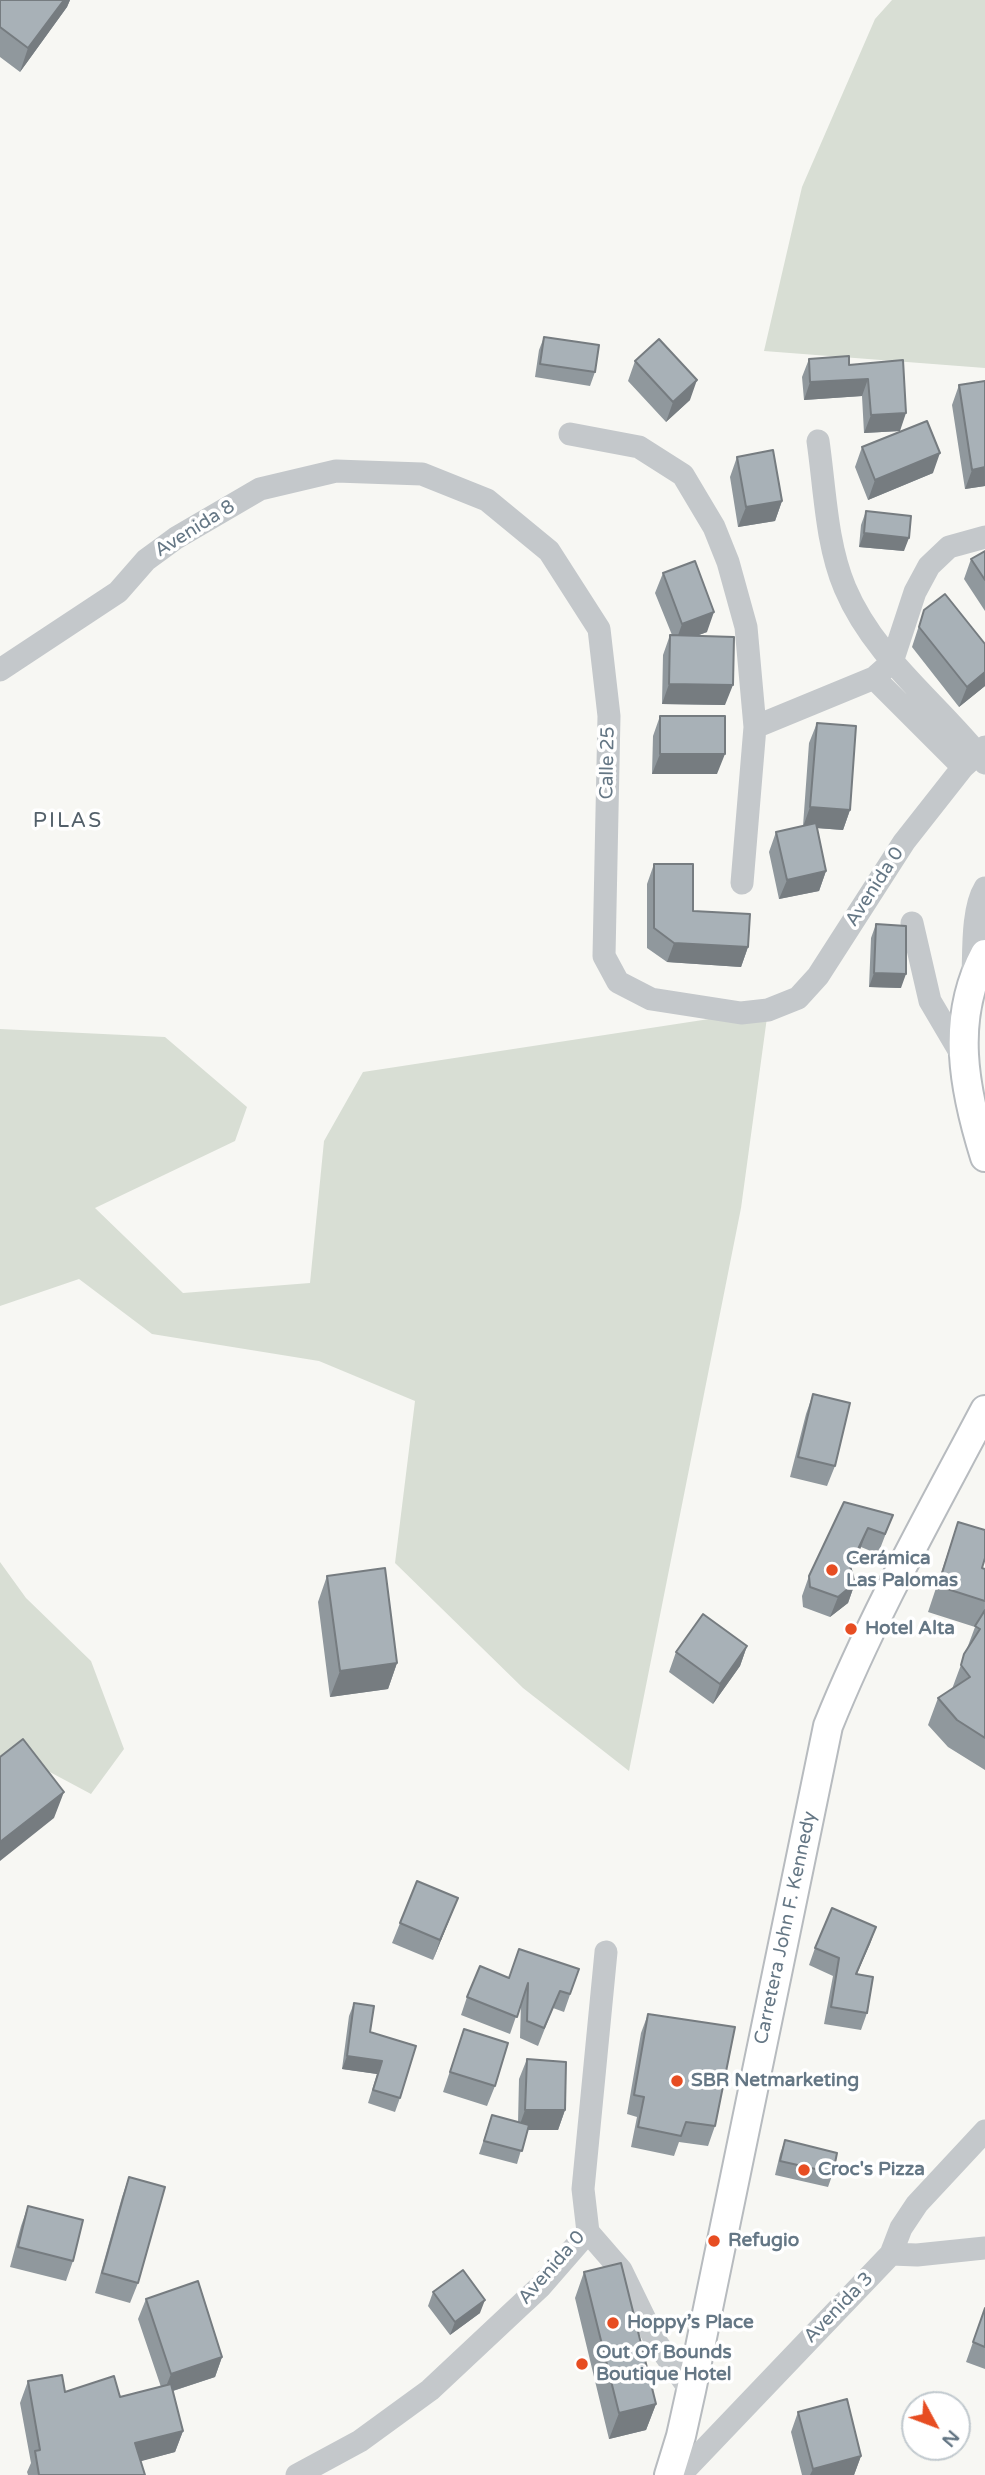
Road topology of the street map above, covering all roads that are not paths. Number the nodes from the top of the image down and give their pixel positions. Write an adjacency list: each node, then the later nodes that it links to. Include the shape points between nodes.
1 (570, 434): 8 (street, via 639,447 683,475 714,527 728,562 746,627)
2 (818, 441): 5 (street, via 834,551 845,588)
3 (422, 474): 6 (street, Avenida 8, via 336,471 260,489 176,538 146,560 118,592); 14 (street, Calle 25, via 487,500 549,551 599,629 609,716 604,956 618,982 651,999 741,1013)
4 (985, 537): 5 (street, via 949,547 929,566 915,592)
5 (892, 662): 7 (street); 9 (street)
6 (0, 670)
7 (874, 678): 8 (street); 9 (street)
8 (755, 727): 10 (street)
9 (978, 758): 14 (street, Avenida 0, via 904,842 818,976 798,998)
10 (742, 883)
11 (985, 888): 13 (street, via 975,932)
12 (912, 923): 16 (street, via 930,1001)
13 (979, 965): 15 (main road)
14 (768, 1010)
15 (975, 1010): 16 (main road)
16 (963, 1057): 17 (main road, via 971,1114)
17 (985, 1157)
18 (985, 1410): 24 (main road, Carretera John F. Kennedy, via 855,1660 828,1726)
19 (606, 1952): 21 (street, Avenida 0, via 583,2189)
20 (985, 2131): 23 (street, Avenida 3, via 917,2204)
21 (589, 2232): 24 (street, via 621,2270 656,2342); 25 (street, Avenida 0, via 541,2286 430,2390 360,2441)
22 (985, 2248): 23 (street)
23 (891, 2254): 27 (street, Avenida 3)
24 (691, 2391): 26 (main road, Carretera John F. Kennedy)
25 (297, 2475)
26 (669, 2475)
27 (680, 2475)

